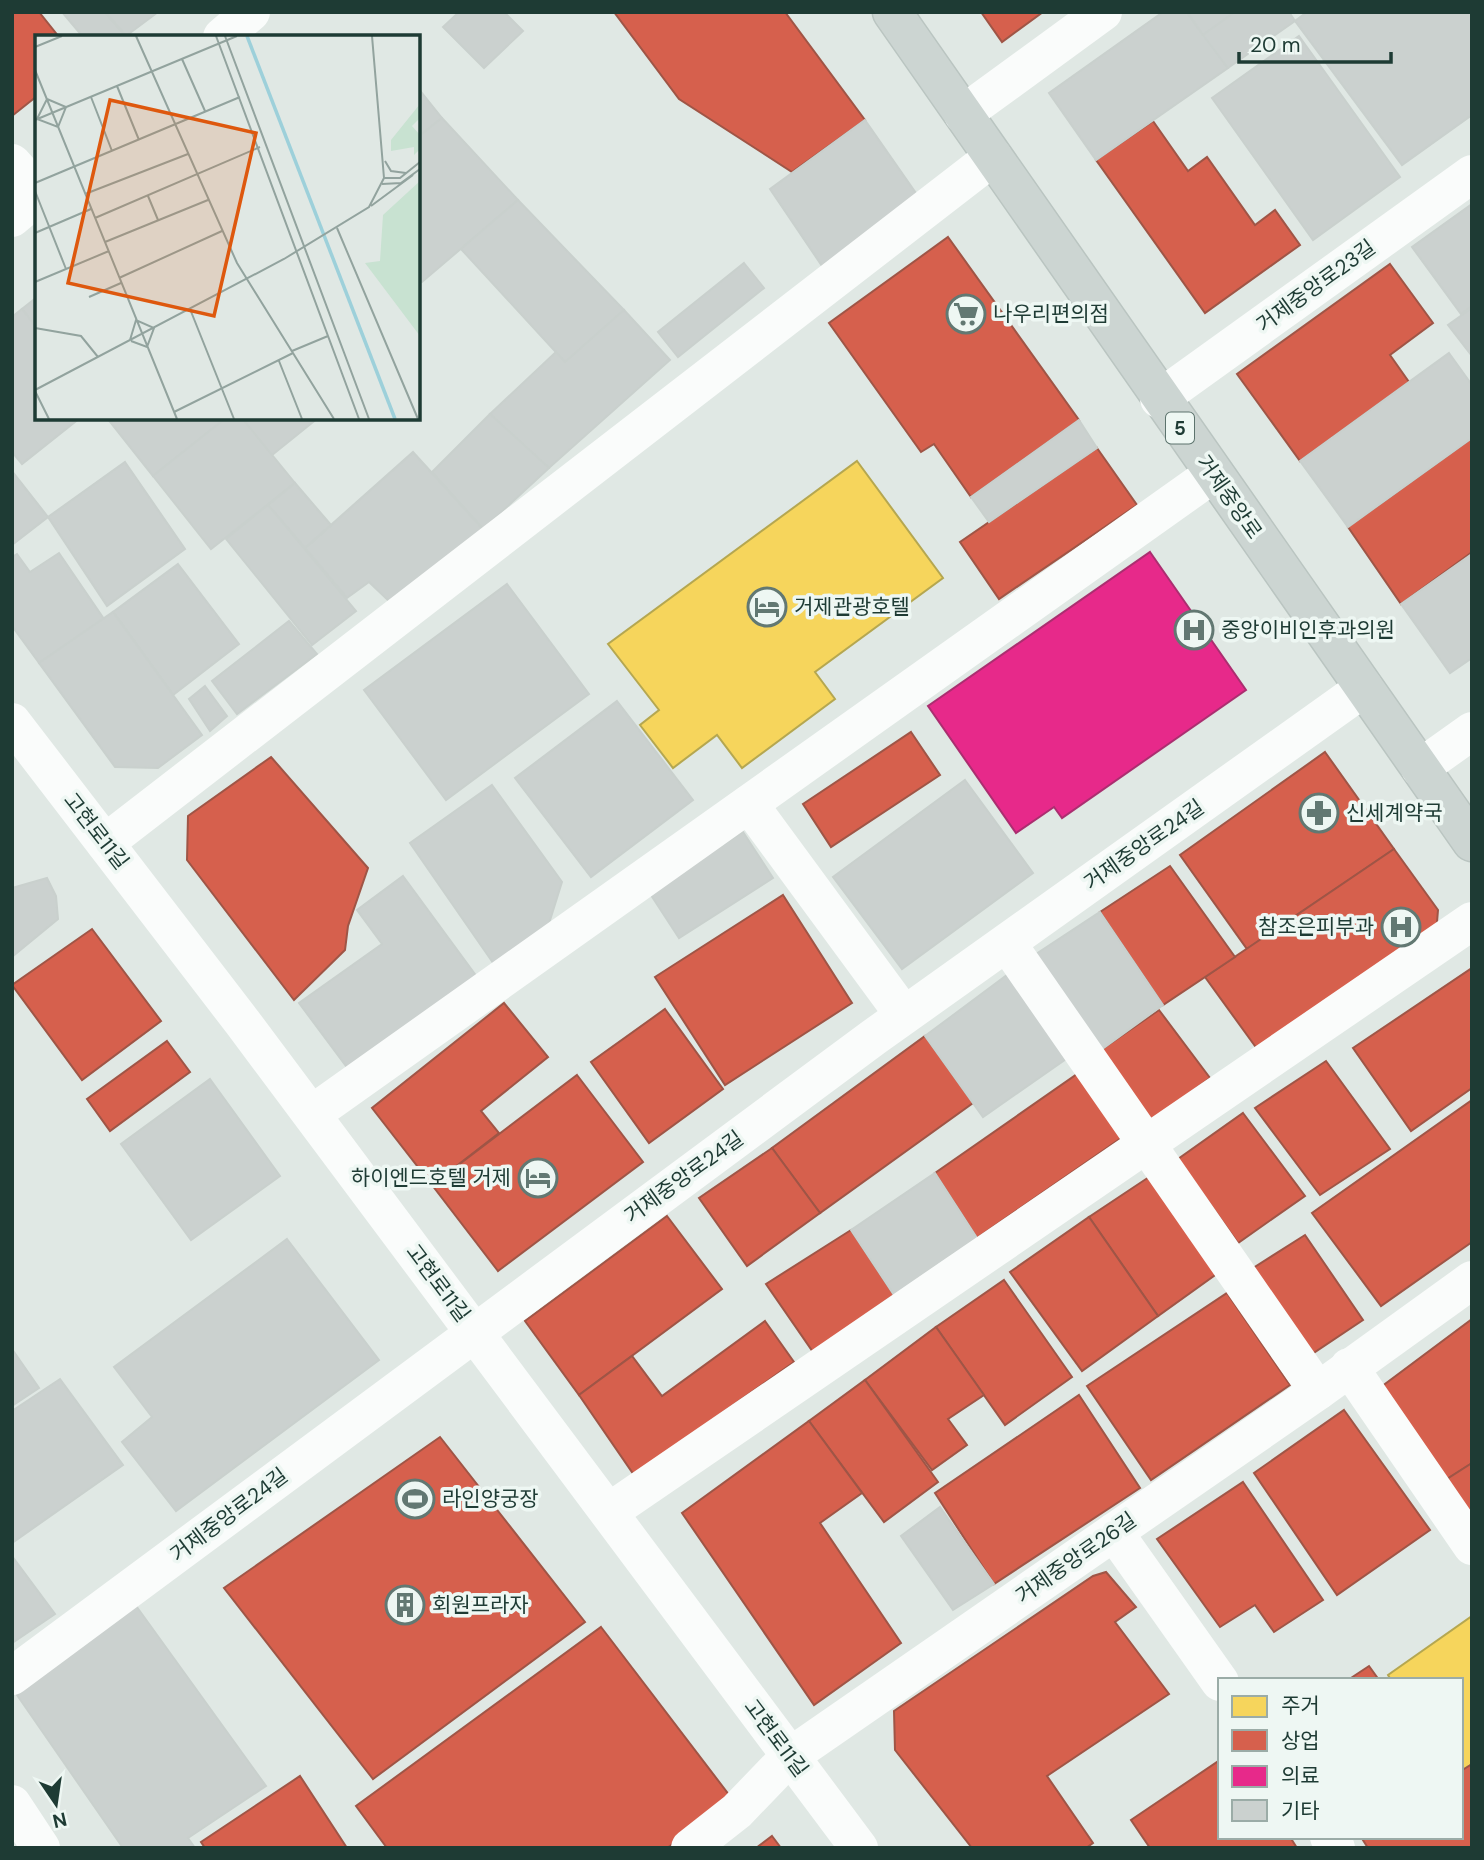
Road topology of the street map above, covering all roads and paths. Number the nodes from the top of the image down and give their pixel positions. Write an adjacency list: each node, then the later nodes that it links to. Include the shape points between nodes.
1 (892, 12): 3 (main road, 거제중앙로 / 5)
2 (1103, 12): 3 (street)
3 (963, 114): 4 (main road, 거제중앙로 / 5)
4 (993, 157): 10 (main road, 거제중앙로 / 5); 18 (street)
5 (12, 163): 7 (street)
6 (1472, 174): 10 (street, 거제중앙로23길)
7 (35, 189)
8 (35, 199): 9 (street)
9 (12, 218)
10 (1159, 399): 11 (main road, 거제중앙로 / 5)
11 (1213, 474): 12 (main road, 거제중앙로 / 5); 16 (street)
12 (1364, 688): 15 (main road, 거제중앙로 / 5); 20 (street, 거제중앙로24길)
13 (12, 722): 18 (street, 고현로11길)
14 (1472, 730): 15 (street)
15 (1420, 768): 17 (main road, 거제중앙로 / 5)
16 (749, 804): 21 (street); 22 (street)
17 (1472, 842)
18 (105, 843): 22 (street, 고현로11길)
19 (1472, 921): 23 (street)
20 (1007, 943): 21 (street, 거제중앙로24길); 23 (street)
21 (904, 1015): 25 (street, 거제중앙로24길)
22 (312, 1114): 25 (street, 고현로11길)
23 (1147, 1143): 27 (street); 28 (street)
24 (1472, 1280): 26 (street, 거제중앙로26길)
25 (474, 1331): 28 (street, 고현로11길); 31 (street, 거제중앙로24길)
26 (1349, 1367): 27 (street, 거제중앙로26길); 30 (street)
27 (1318, 1391): 29 (street, 거제중앙로26길)
28 (609, 1512): 33 (street, 고현로11길)
29 (1114, 1532): 32 (street); 33 (street, 거제중앙로26길)
30 (1472, 1546)
31 (12, 1676)
32 (1218, 1679)
33 (789, 1757): 36 (street, 거제중앙로26길, via 737,1811); 37 (street, 고현로11길)
34 (12, 1804): 35 (street)
35 (41, 1848)
36 (690, 1848)
37 (859, 1848)

